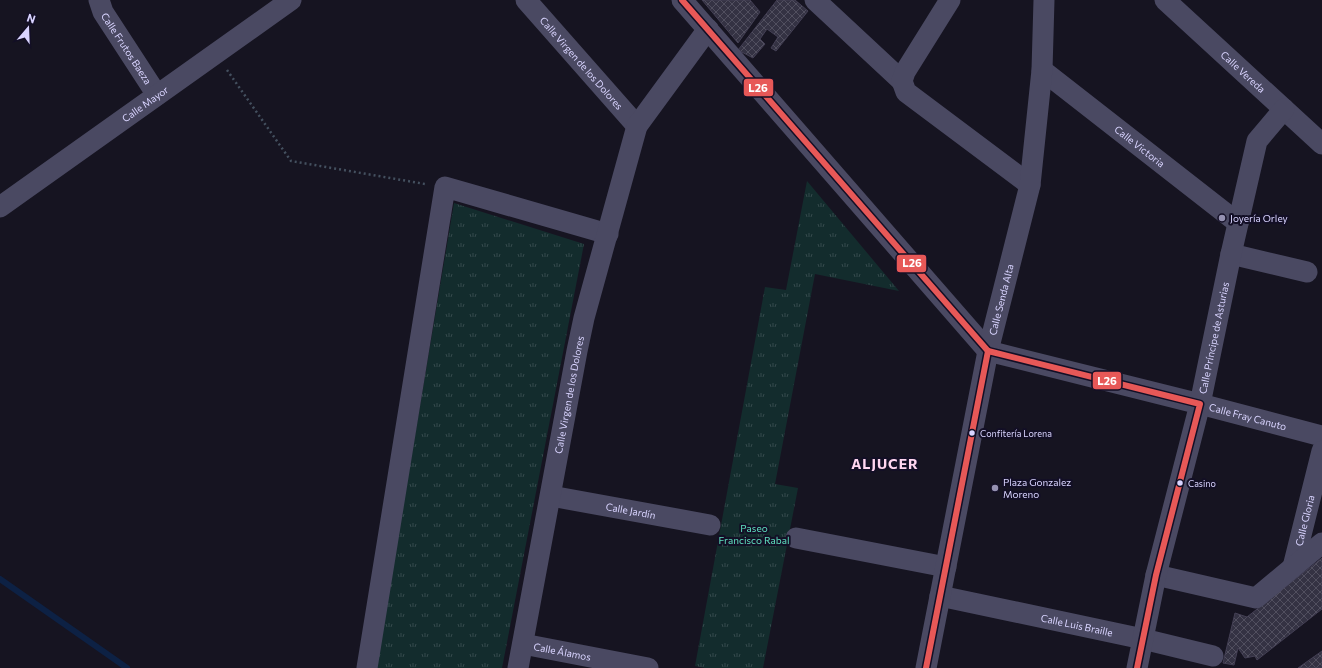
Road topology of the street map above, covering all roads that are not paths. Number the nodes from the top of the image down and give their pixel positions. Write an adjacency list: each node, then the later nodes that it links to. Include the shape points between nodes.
1 (99, 0): 12 (street, Calle Frutos Baeza, via 103,12)
2 (291, 0): 12 (street, Calle Mayor)
3 (526, 0): 14 (street, Calle Virgen de los Dolores)
4 (682, 0): 9 (street)
5 (815, 0): 11 (street)
6 (950, 0): 11 (street, via 905,72)
7 (1044, 0): 10 (street, Calle Senda Alta)
8 (1165, 0): 13 (street, Calle Vereda)
9 (708, 29): 14 (street, Calle Virgen de los Dolores); 22 (street)
10 (1042, 70): 16 (street, Calle Senda Alta); 18 (street, Calle Victoria)
11 (902, 81): 16 (street, via 906,92)
12 (157, 95): 17 (street, Calle Mayor)
13 (1284, 109): 15 (street, Calle Vereda); 18 (street, Calle Príncipe de Asturias, via 1258,142)
14 (637, 126): 19 (street, Calle Virgen de los Dolores)
15 (1322, 144)
16 (1030, 185): 22 (street, Calle Senda Alta)
17 (0, 207)
18 (1238, 223): 20 (street, Calle Príncipe de Asturias)
19 (608, 234): 26 (street, Calle Virgen de los Dolores, via 584,318); 37 (street, via 445,187)
20 (1230, 254): 21 (street); 23 (street, Calle Príncipe de Asturias)
21 (1307, 272)
22 (988, 351): 23 (street, Calle Fray Canuto); 30 (street, Calle Senda Alta)
23 (1200, 404): 24 (street, Calle Fray Canuto); 32 (street, Calle Príncipe de Asturias)
24 (1322, 436)
25 (1322, 451): 31 (street, Calle Gloria)
26 (551, 496): 27 (street, Calle Jardín); 35 (street, Calle Virgen de los Dolores)
27 (710, 526)
28 (796, 538): 30 (street)
29 (1322, 543): 31 (street)
30 (946, 567): 33 (street, Calle Senda Alta)
31 (1294, 567): 32 (street, via 1256,598)
32 (1156, 575): 34 (street, Calle Príncipe de Asturias)
33 (940, 596): 34 (street, Calle Luis Braille); 40 (street, Calle Senda Alta)
34 (1143, 639): 36 (street, Calle Luis Braille); 41 (street, Calle Príncipe de Asturias)
35 (523, 644): 38 (street, Calle Virgen de los Dolores); 39 (street, Calle Álamos)
36 (1213, 656)
37 (368, 668)
38 (518, 668)
39 (648, 668)
40 (926, 668)
41 (1137, 668)

